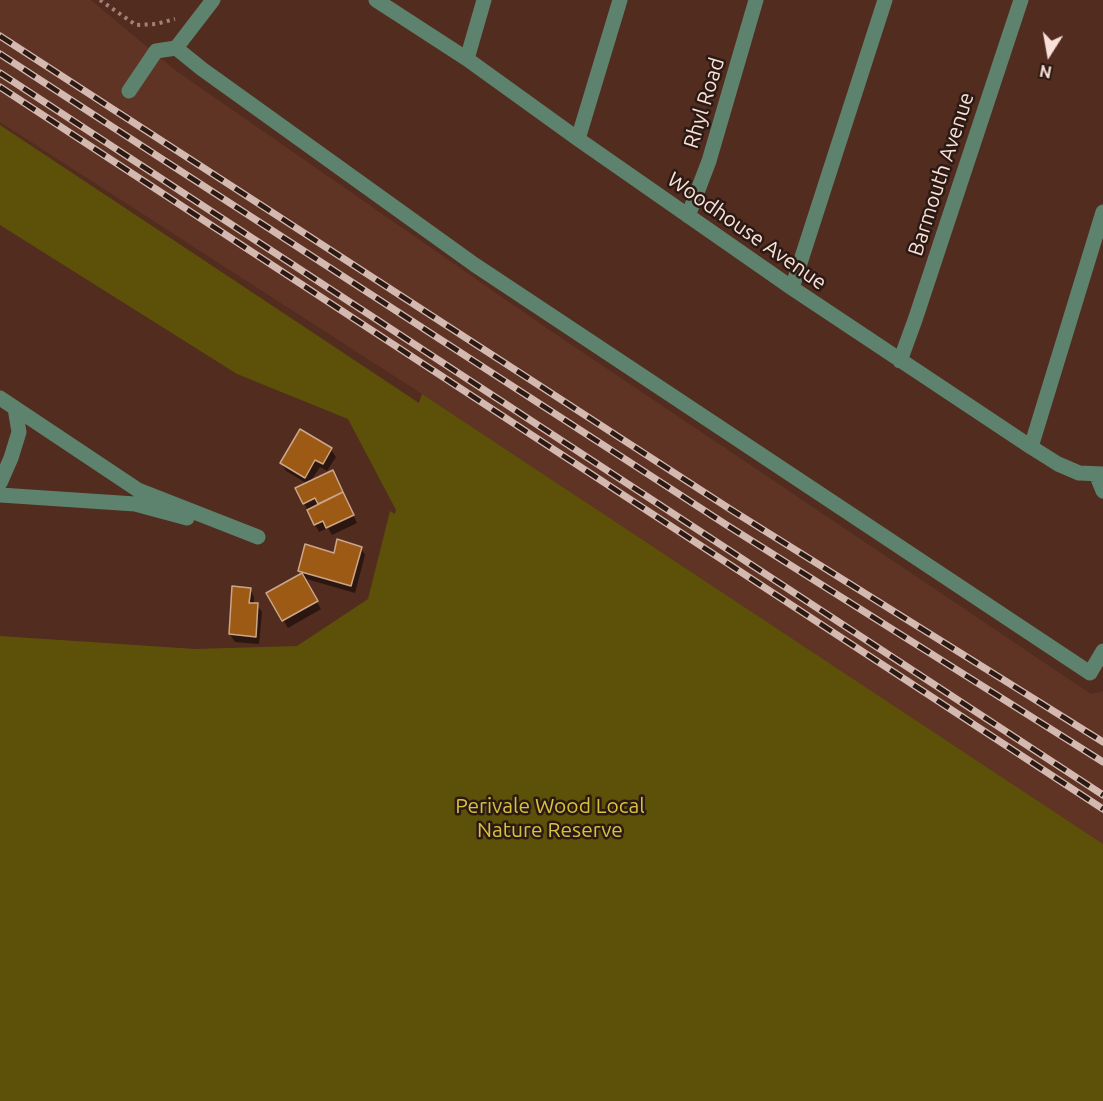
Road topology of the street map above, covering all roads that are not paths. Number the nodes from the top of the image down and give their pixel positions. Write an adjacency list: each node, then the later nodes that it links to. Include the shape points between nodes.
1 (213, 0): 8 (street)
2 (376, 0): 9 (street, Woodhouse Avenue)
3 (484, 0): 9 (street)
4 (620, 0): 11 (street)
5 (756, 0): 13 (street, Rhyl Road, via 709,160)
6 (885, 0): 14 (street)
7 (1021, 0): 15 (street, Barmouth Avenue)
8 (176, 48): 10 (street, via 156,51); 23 (street, via 475,266 1090,673)
9 (467, 59): 11 (street, Woodhouse Avenue)
10 (129, 91)
11 (578, 139): 13 (street, Woodhouse Avenue)
12 (1103, 212): 18 (street)
13 (688, 216): 14 (street, Woodhouse Avenue)
14 (792, 288): 15 (street, Woodhouse Avenue)
15 (900, 361): 18 (street, Woodhouse Avenue)
16 (0, 398): 17 (street)
17 (15, 408): 20 (street, via 19,432); 22 (street, via 138,490 258,537 135,504)
18 (1031, 447): 19 (street, Woodhouse Avenue, via 1079,473)
19 (1099, 474): 21 (street)
20 (0, 483)
21 (1103, 491)
22 (0, 495)
23 (1103, 651)

